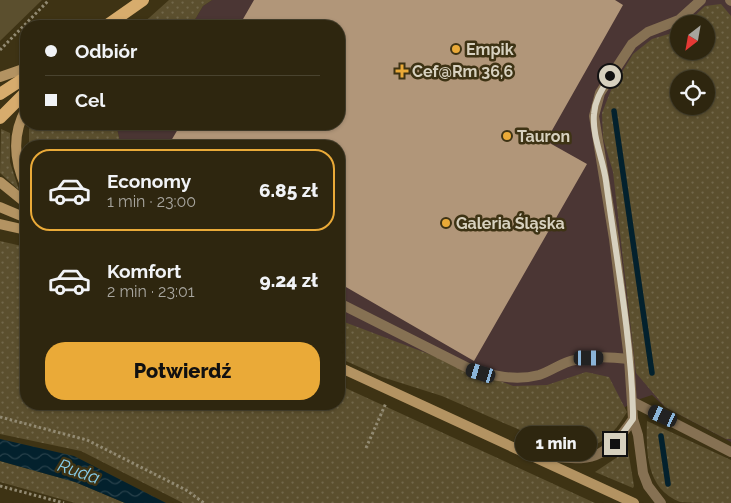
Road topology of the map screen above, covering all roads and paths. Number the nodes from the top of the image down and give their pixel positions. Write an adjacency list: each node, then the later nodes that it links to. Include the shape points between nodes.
1 (49, 0): 4 (path)
2 (143, 0): 5 (main road)
3 (701, 0): 23 (lane, via 678,20 648,32 632,44 620,58 595,107 596,138 604,167)
4 (29, 20)
5 (115, 20)
6 (20, 30): 7 (path)
7 (0, 50)
8 (20, 70): 9 (main road)
9 (0, 77)
10 (20, 81): 11 (main road)
11 (0, 94)
12 (20, 98): 13 (main road)
13 (0, 118)
14 (20, 122): 15 (main road, via 16,147)
15 (20, 172)
16 (0, 182): 17 (main road)
17 (20, 198)
18 (0, 206): 19 (main road)
19 (20, 215)
20 (0, 224): 21 (main road)
21 (20, 229)
22 (345, 306): 23 (lane, via 470,370 492,376 507,378 540,374 576,359)
23 (629, 359): 26 (lane)
24 (345, 370): 25 (main road)
25 (391, 391): 29 (path); 31 (main road)
26 (633, 402): 28 (lane); 30 (lane)
27 (0, 417): 34 (path, via 87,440 186,490)
28 (633, 419): 31 (lane, via 615,444 597,456 576,459); 36 (lane, via 643,473)
29 (366, 448)
30 (731, 452)
31 (529, 454): 35 (main road)
32 (0, 486): 33 (path)
33 (64, 503)
34 (204, 503)
35 (634, 503)
36 (661, 503)

